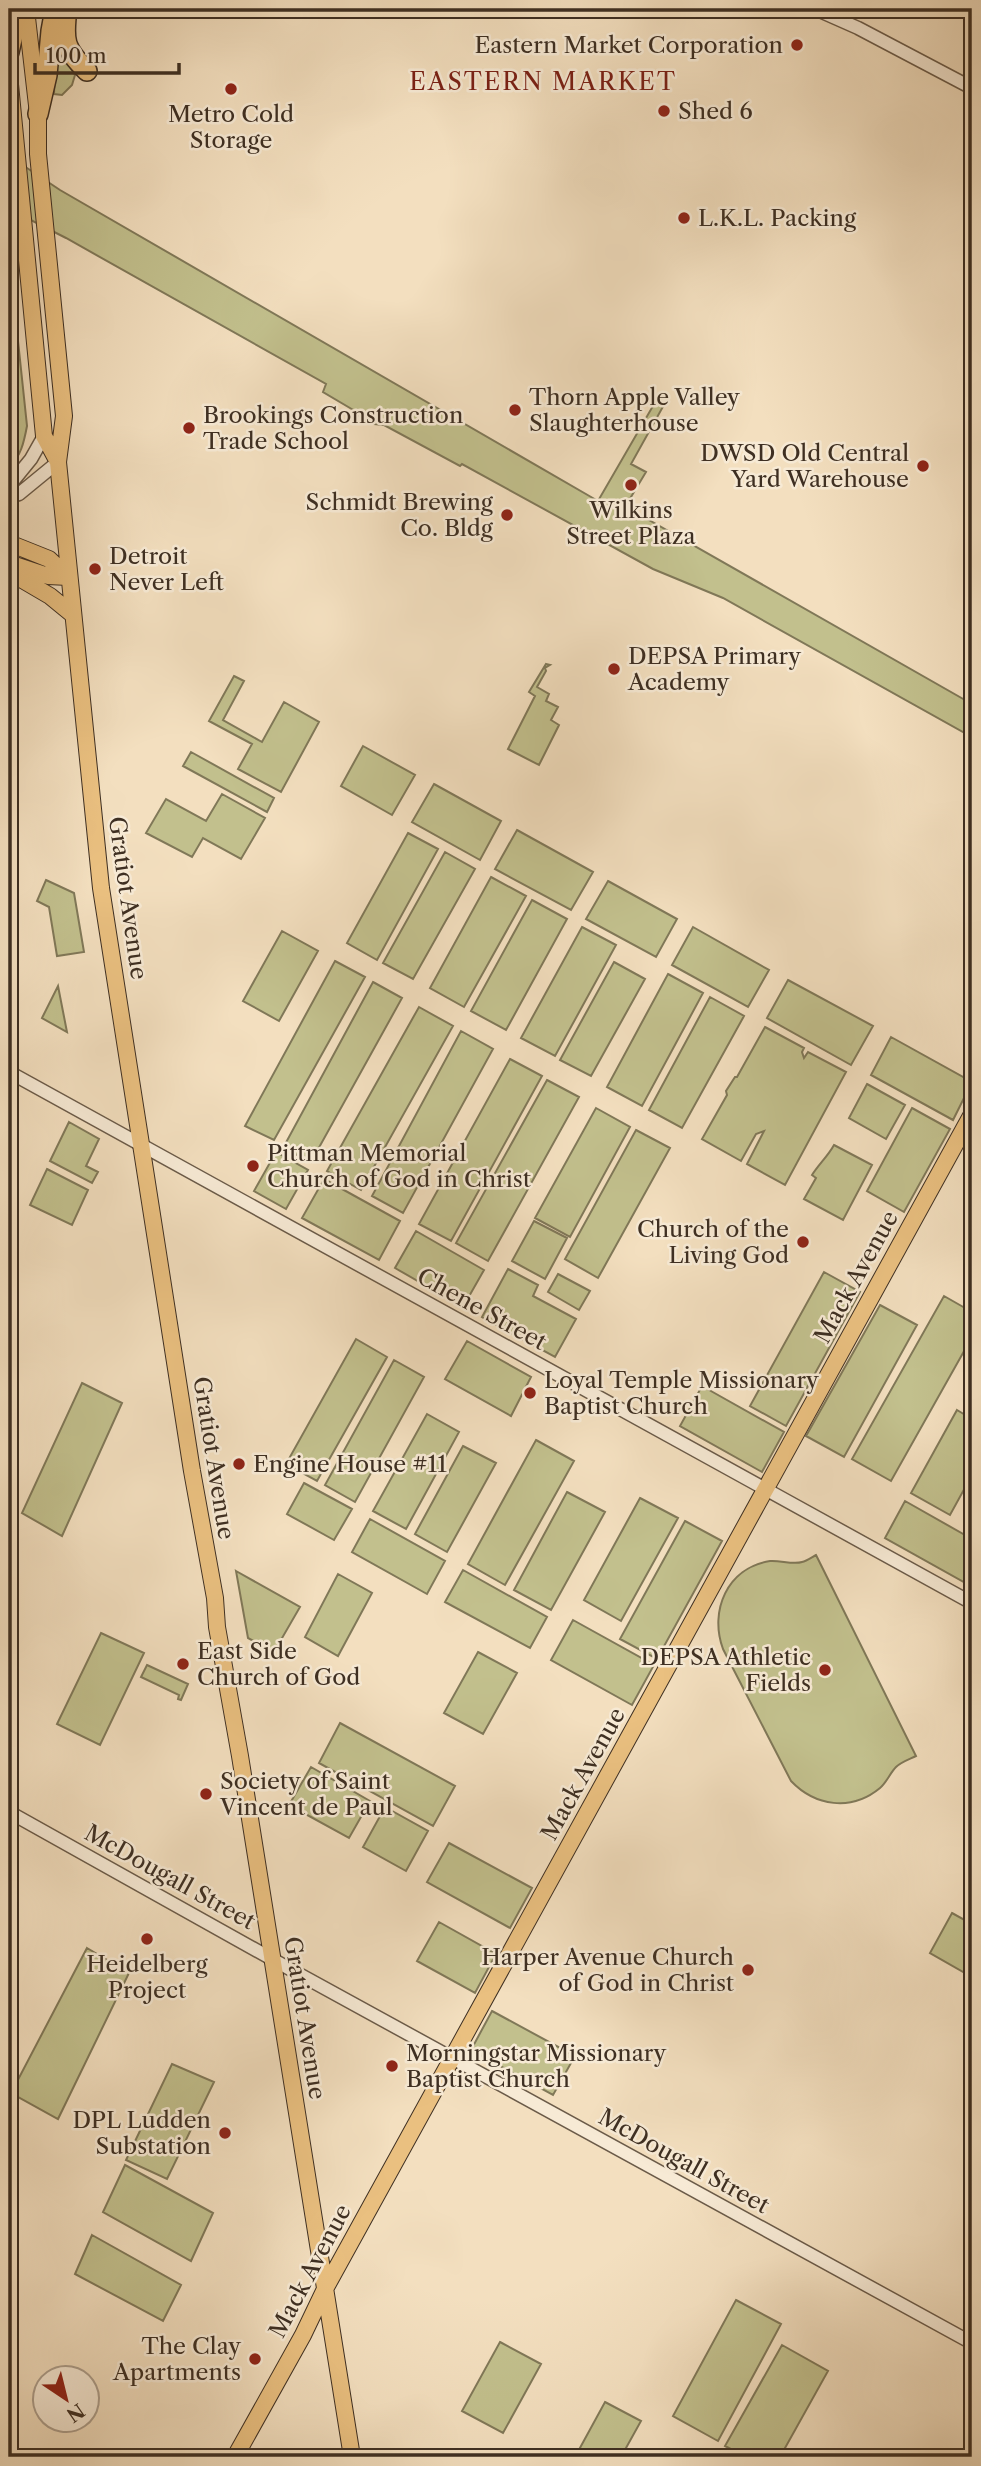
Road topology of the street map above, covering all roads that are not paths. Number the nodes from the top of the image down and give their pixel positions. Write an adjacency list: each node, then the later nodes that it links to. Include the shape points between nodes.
1 (19, 9): 6 (highway)
2 (26, 9): 10 (main road, Gratiot Avenue)
3 (55, 9): 10 (highway)
4 (67, 9): 7 (highway, via 65,44)
5 (815, 9): 9 (street)
6 (9, 52)
7 (87, 71)
8 (9, 74): 11 (main road, Gratiot Avenue)
9 (972, 88)
10 (38, 114): 12 (main road, Gratiot Avenue, via 64,416)
11 (44, 436): 12 (main road, Gratiot Avenue); 13 (street)
12 (58, 463): 14 (street); 18 (main road, Gratiot Avenue)
13 (9, 486)
14 (9, 497)
15 (9, 543): 18 (main road, via 49,559)
16 (9, 563): 18 (main road, via 48,576)
17 (9, 572): 19 (main road)
18 (68, 577): 19 (main road, Gratiot Avenue)
19 (72, 614): 22 (main road, Gratiot Avenue, via 99,870)
20 (9, 1072): 22 (street, Chene Street)
21 (972, 1114): 23 (main road, Mack Avenue)
22 (142, 1145): 23 (street, Chene Street); 26 (main road, Gratiot Avenue)
23 (765, 1489): 24 (street, Chene Street); 27 (main road, Mack Avenue)
24 (972, 1603)
25 (9, 1812): 26 (street, McDougall Street)
26 (272, 1959): 27 (street, McDougall Street); 28 (main road, Gratiot Avenue)
27 (453, 2057): 28 (main road, Mack Avenue); 29 (street, McDougall Street)
28 (325, 2289): 30 (main road, Mack Avenue); 31 (main road, Gratiot Avenue)
29 (972, 2343)
30 (235, 2457)
31 (352, 2457)

